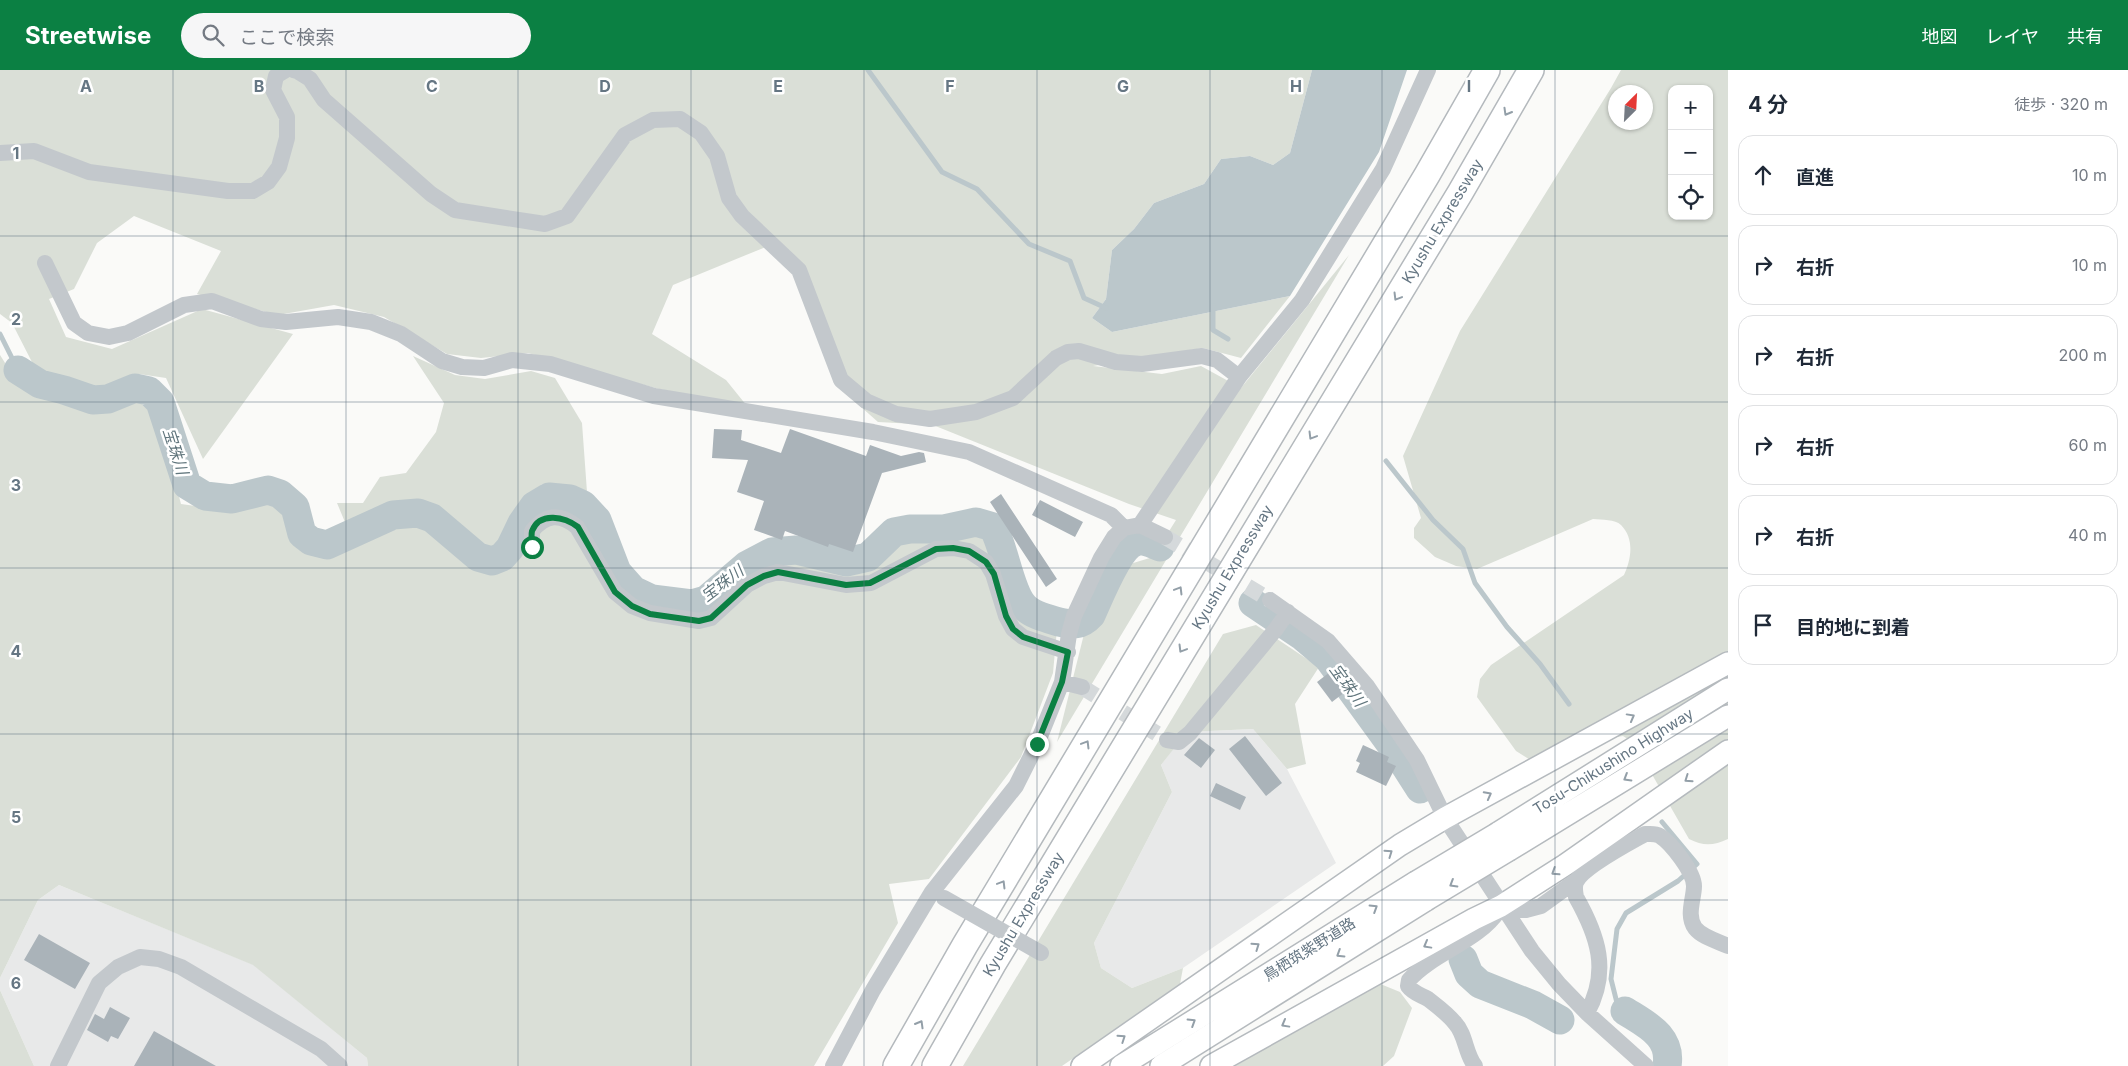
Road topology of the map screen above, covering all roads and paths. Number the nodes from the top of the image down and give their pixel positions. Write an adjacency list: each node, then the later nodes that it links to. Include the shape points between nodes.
1 (286, 70): 6 (street, via 276,76 273,90 287,117 287,138 279,167 268,182 253,191 228,192 89,172 34,151)
2 (293, 70): 8 (street, via 310,79 324,100 431,194 455,210 546,224 567,216 625,135 653,120 680,119 701,133 717,156 729,198 742,216 799,270 841,380 866,401 896,414 930,419 976,412 1013,398 1056,358 1068,352 1079,351 1116,362 1142,364 1202,356 1217,360)
3 (1428, 70): 8 (street, via 1382,169 1302,300)
4 (1487, 70): 34 (highway, one-way to 4)
5 (1531, 70): 35 (highway, Kyushu Expressway, one-way to 35, via 1455,202 993,964)
6 (0, 153)
7 (45, 263): 9 (street, via 74,323 88,333 109,337 128,334 184,304 212,301 270,320 286,322 338,317 371,322 401,334 442,361 462,367 484,368 512,360 550,364 654,396 873,432 969,452)
8 (1239, 377): 9 (street)
9 (1132, 526): 10 (street); 14 (street, via 1114,537 1101,558 1074,616)
10 (1165, 537)
11 (532, 547): 14 (street, via 532,531 541,520 555,517 569,520 578,527 615,592 632,606 650,614 699,621 711,618 747,585 778,572 846,585 870,583 936,549 969,551 986,562 994,574 1013,629 1023,637)
12 (1270, 600): 13 (street)
13 (1283, 619): 20 (street, via 1190,733 1179,742); 22 (street, via 1328,641 1367,686 1417,760)
14 (1068, 652): 16 (street)
15 (1728, 663): 22 (main road, one-way to 15)
16 (1062, 682): 17 (street); 26 (street, via 1016,786)
17 (1082, 687)
18 (1728, 689): 23 (main road, Tosu-Chikushino Highway)
19 (1728, 716): 23 (main road, Tosu-Chikushino Highway, one-way to 23)
20 (1168, 740)
21 (1728, 751): 27 (main road, one-way to 27)
22 (1445, 818): 27 (street); 36 (main road, one-way to 22, via 1400,845)
23 (1504, 842): 25 (main road, 鳥栖筑紫野道路, bridge)
24 (1577, 880): 27 (street, via 1541,906 1526,910); 28 (street, via 1594,865 1645,834 1661,837 1689,872 1694,885 1691,919 1694,927 1704,936); 30 (street, via 1576,897 1598,943 1599,956 1600,973)
25 (1421, 891): 37 (main road, 鳥栖筑紫野道路, one-way to 25); 38 (main road, 鳥栖筑紫野道路, one-way to 38)
26 (938, 895): 29 (street, bridge); 33 (street, via 873,990)
27 (1501, 906): 30 (street, via 1532,951); 39 (main road, one-way to 39); 40 (street, via 1491,922 1409,980 1408,986 1456,1023)
28 (1728, 946)
29 (1041, 952)
30 (1587, 1013): 41 (street)
31 (58, 1066): 32 (street, via 99,983 118,967 140,957 159,959 181,967 321,1048)
32 (340, 1066)
33 (833, 1066)
34 (896, 1066)
35 (935, 1066)
36 (1082, 1066)
37 (1120, 1066)
38 (1161, 1066)
39 (1211, 1066)
40 (1475, 1066)
41 (1646, 1066)

